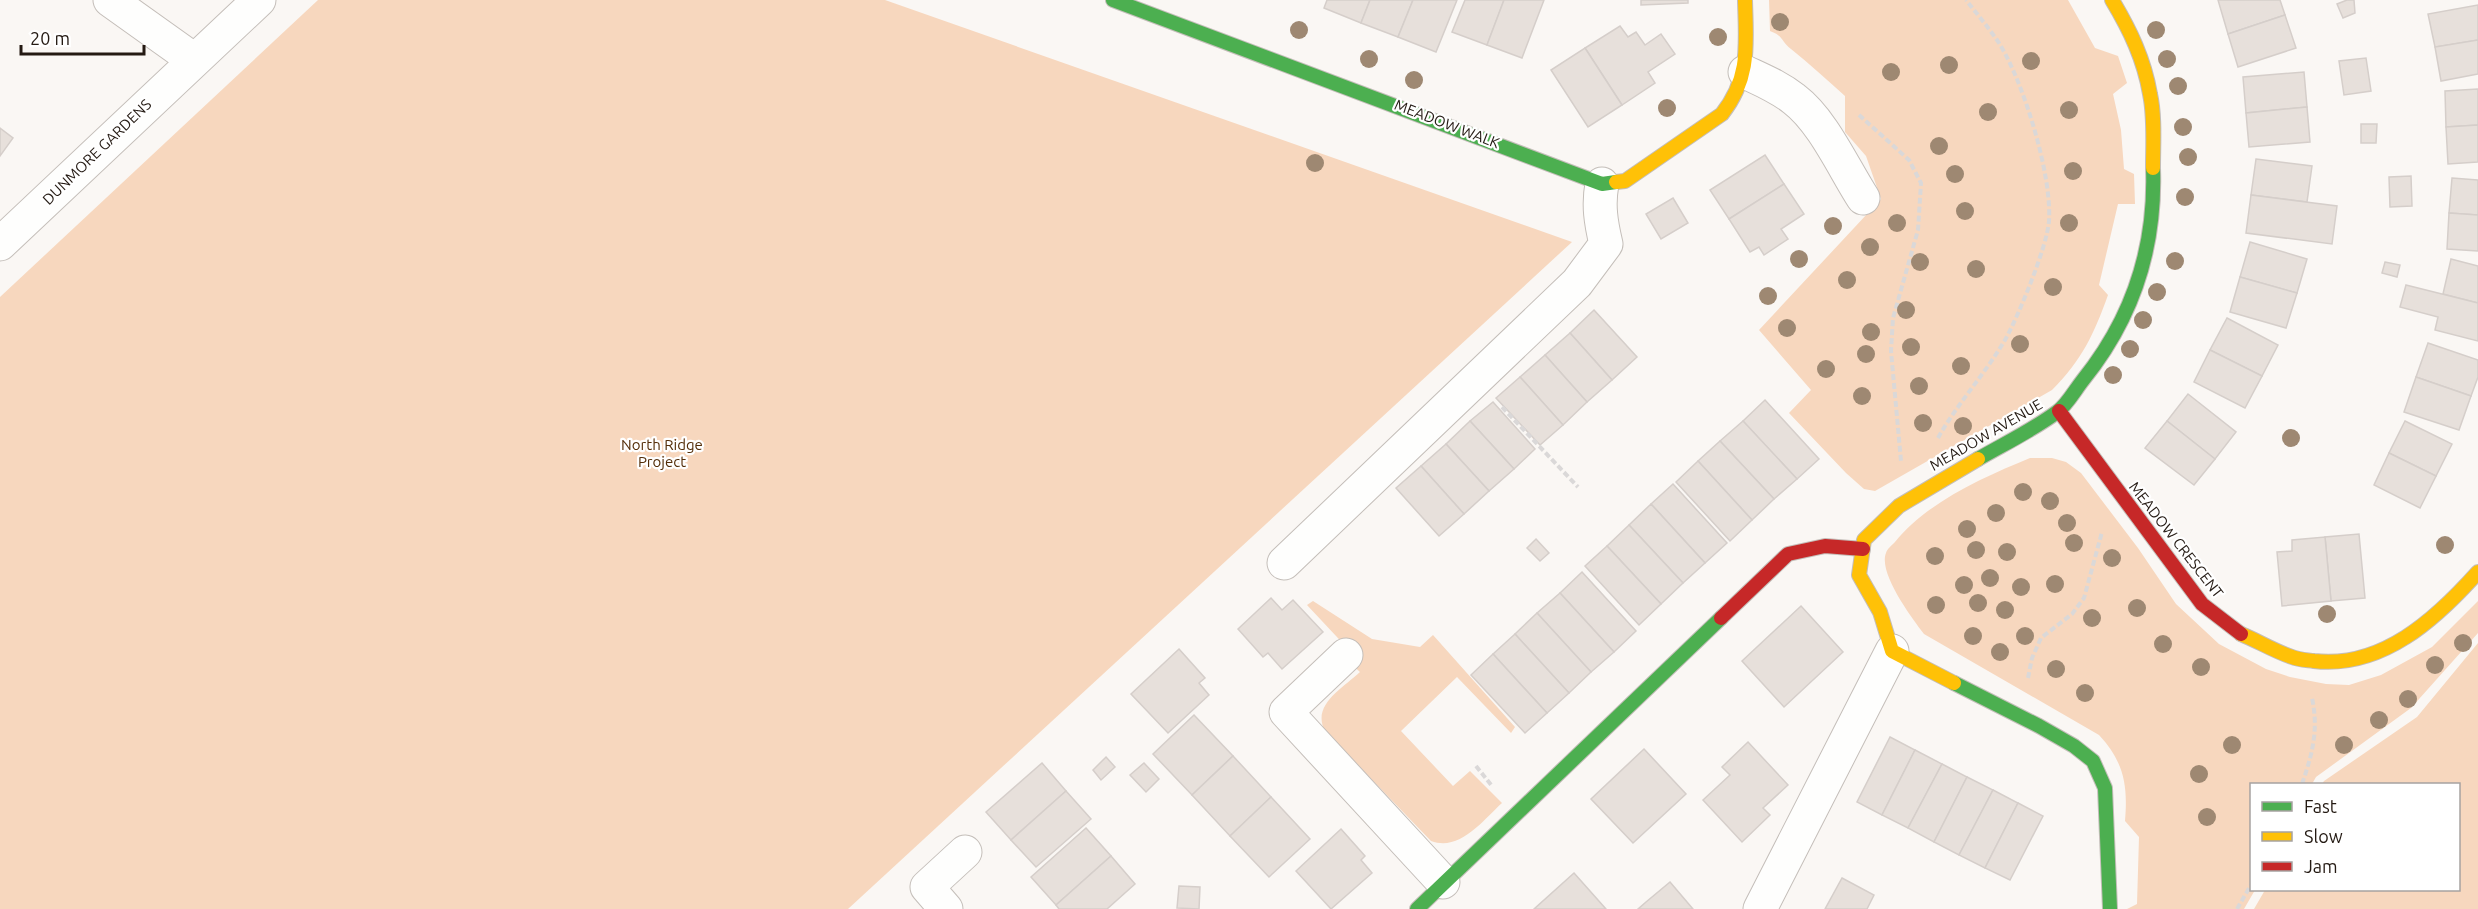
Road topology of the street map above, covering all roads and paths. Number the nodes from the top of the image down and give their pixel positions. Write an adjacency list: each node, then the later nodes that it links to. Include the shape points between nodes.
1 (110, 0): 7 (street)
2 (259, 0): 7 (street, DUNMORE GARDENS)
3 (1113, 0): 10 (street, MEADOW WALK)
4 (1745, 0): 8 (street)
5 (1966, 0): 15 (path, via 2012,67 2037,138 2047,181 2049,224 2005,339)
6 (2112, 0): 14 (street, MEADOW AVENUE, via 2143,61 2151,96 2151,230 2145,263 2128,307 2098,362)
7 (194, 60): 12 (street, DUNMORE GARDENS)
8 (1745, 72): 10 (street, via 1733,102 1722,114 1625,181); 11 (street, via 1794,99 1813,117)
9 (1856, 112): 18 (path, via 1909,160 1921,183 1918,230 1893,318 1891,351 1901,449)
10 (1602, 184): 13 (street, via 1599,203 1606,244 1578,283)
11 (1863, 198)
12 (0, 244)
13 (1476, 380): 16 (path); 20 (street)
14 (2059, 411): 17 (street, MEADOW CRESCENT); 18 (street, MEADOW AVENUE)
15 (1934, 445)
16 (1578, 488)
17 (2117, 492): 24 (street, MEADOW CRESCENT, via 2202,604 2217,617 2260,644 2293,658); 25 (path, via 2084,598 2072,614 2041,638)
18 (1899, 506): 19 (street, MEADOW AVENUE)
19 (1863, 544): 22 (street, via 1859,575 1880,612); 28 (street, via 1811,546 1788,554)
20 (1284, 563)
21 (2478, 572): 24 (street, MEADOW CRESCENT, via 2411,634 2384,650 2357,660)
22 (1892, 651): 32 (street); 33 (street, via 2039,726 2093,761 2105,788)
23 (1346, 655): 28 (street, via 1286,712)
24 (2314, 661): 26 (path, via 2310,687 2316,728)
25 (2027, 684)
26 (2302, 783)
27 (965, 852): 30 (street, via 927,887)
28 (1443, 882): 31 (street)
29 (2250, 886): 34 (path)
30 (946, 909)
31 (1417, 909)
32 (1760, 909)
33 (2110, 909)
34 (2237, 909)

